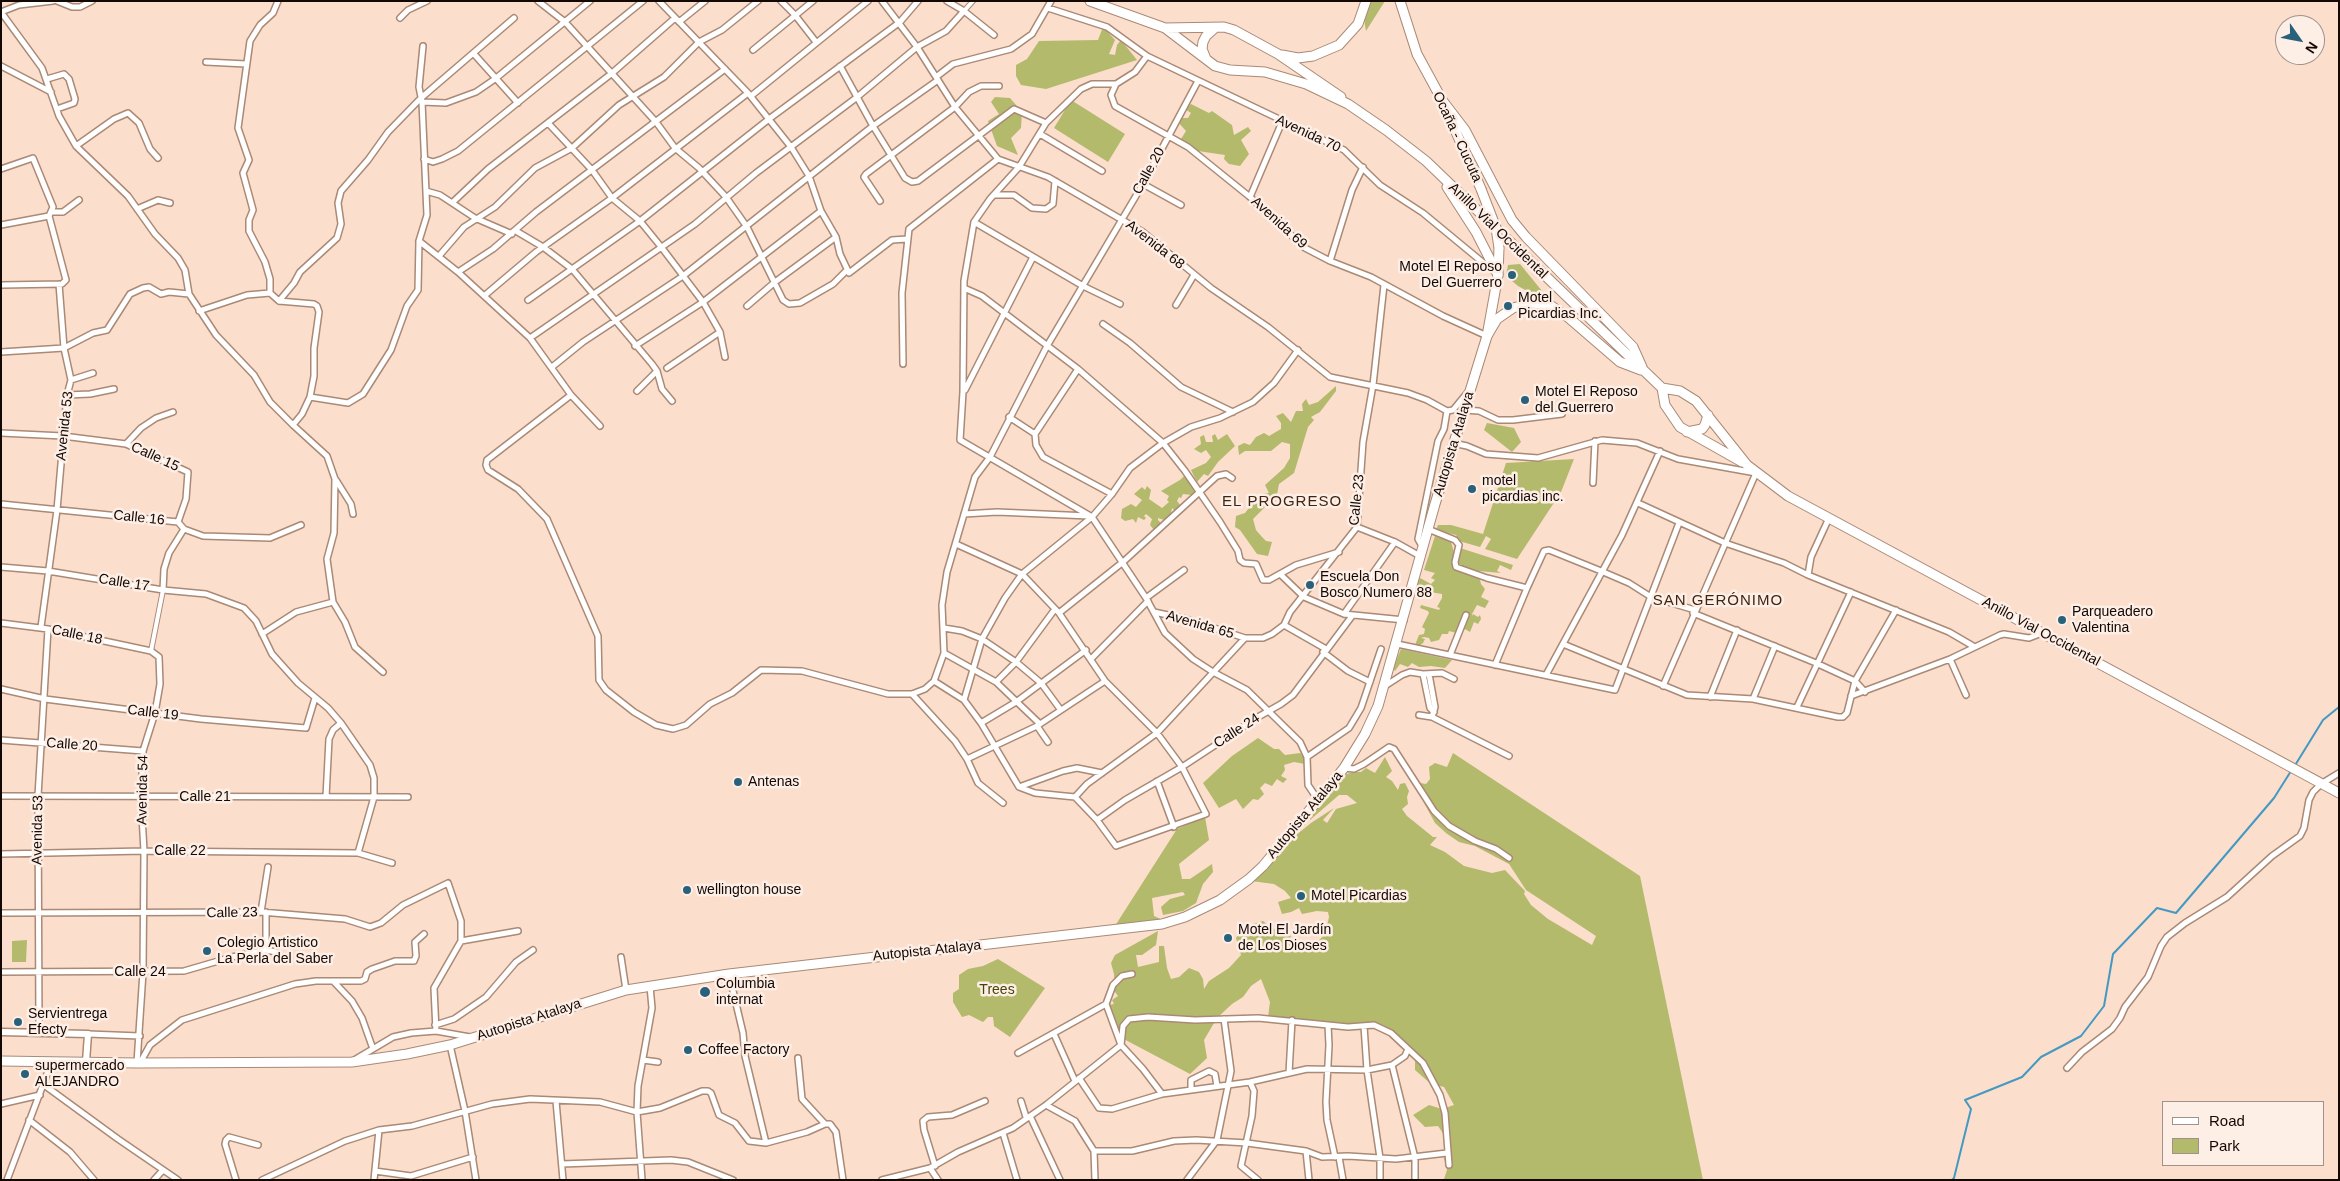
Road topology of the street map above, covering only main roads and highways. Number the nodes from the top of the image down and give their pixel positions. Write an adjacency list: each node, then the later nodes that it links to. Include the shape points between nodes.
1 (1090, 1): 4 (main road, Anillo Vial Occidental)
2 (1366, 1): 6 (main road, via 1358,24 1339,45 1313,56 1298,58)
3 (1400, 1): 8 (main road, Ocaña - Cucuta, via 1418,54)
4 (1165, 28): 5 (main road, Anillo Vial Occidental); 7 (main road, Anillo Vial Occidental)
5 (1216, 28): 6 (main road, Anillo Vial Occidental, via 1234,30); 7 (main road, via 1203,42)
6 (1278, 54): 9 (main road, Anillo Vial Occidental, via 1337,93)
7 (1207, 61): 9 (main road, Anillo Vial Occidental, via 1221,68 1265,72 1294,80)
8 (1442, 100): 11 (main road, Ocaña - Cucuta, bridge, via 1496,228); 13 (main road, via 1465,130 1512,220 1633,347)
9 (1348, 104): 10 (main road, Anillo Vial Occidental)
10 (1435, 170): 11 (main road, via 1467,218); 13 (main road, Anillo Vial Occidental)
11 (1498, 276): 12 (main road, Ocaña - Cucuta)
12 (1487, 336): 13 (main road, via 1497,319 1513,308 1531,303 1550,305 1620,362); 19 (main road, Autopista Atalaya, via 1372,721 1344,768 1263,866 1220,900 1185,917 1137,928 728,974 626,990 450,1045 352,1062)
13 (1644, 371): 14 (main road, Anillo Vial Occidental)
14 (1662, 388): 15 (main road, Anillo Vial Occidental, via 1689,395); 16 (main road, Anillo Vial Occidental, via 1669,413)
15 (1708, 415): 16 (main road, via 1702,429); 17 (main road, Anillo Vial Occidental)
16 (1687, 432): 17 (main road, Anillo Vial Occidental)
17 (1747, 464): 18 (main road, Anillo Vial Occidental, via 1788,496)
18 (2339, 793)
19 (1, 1061)

